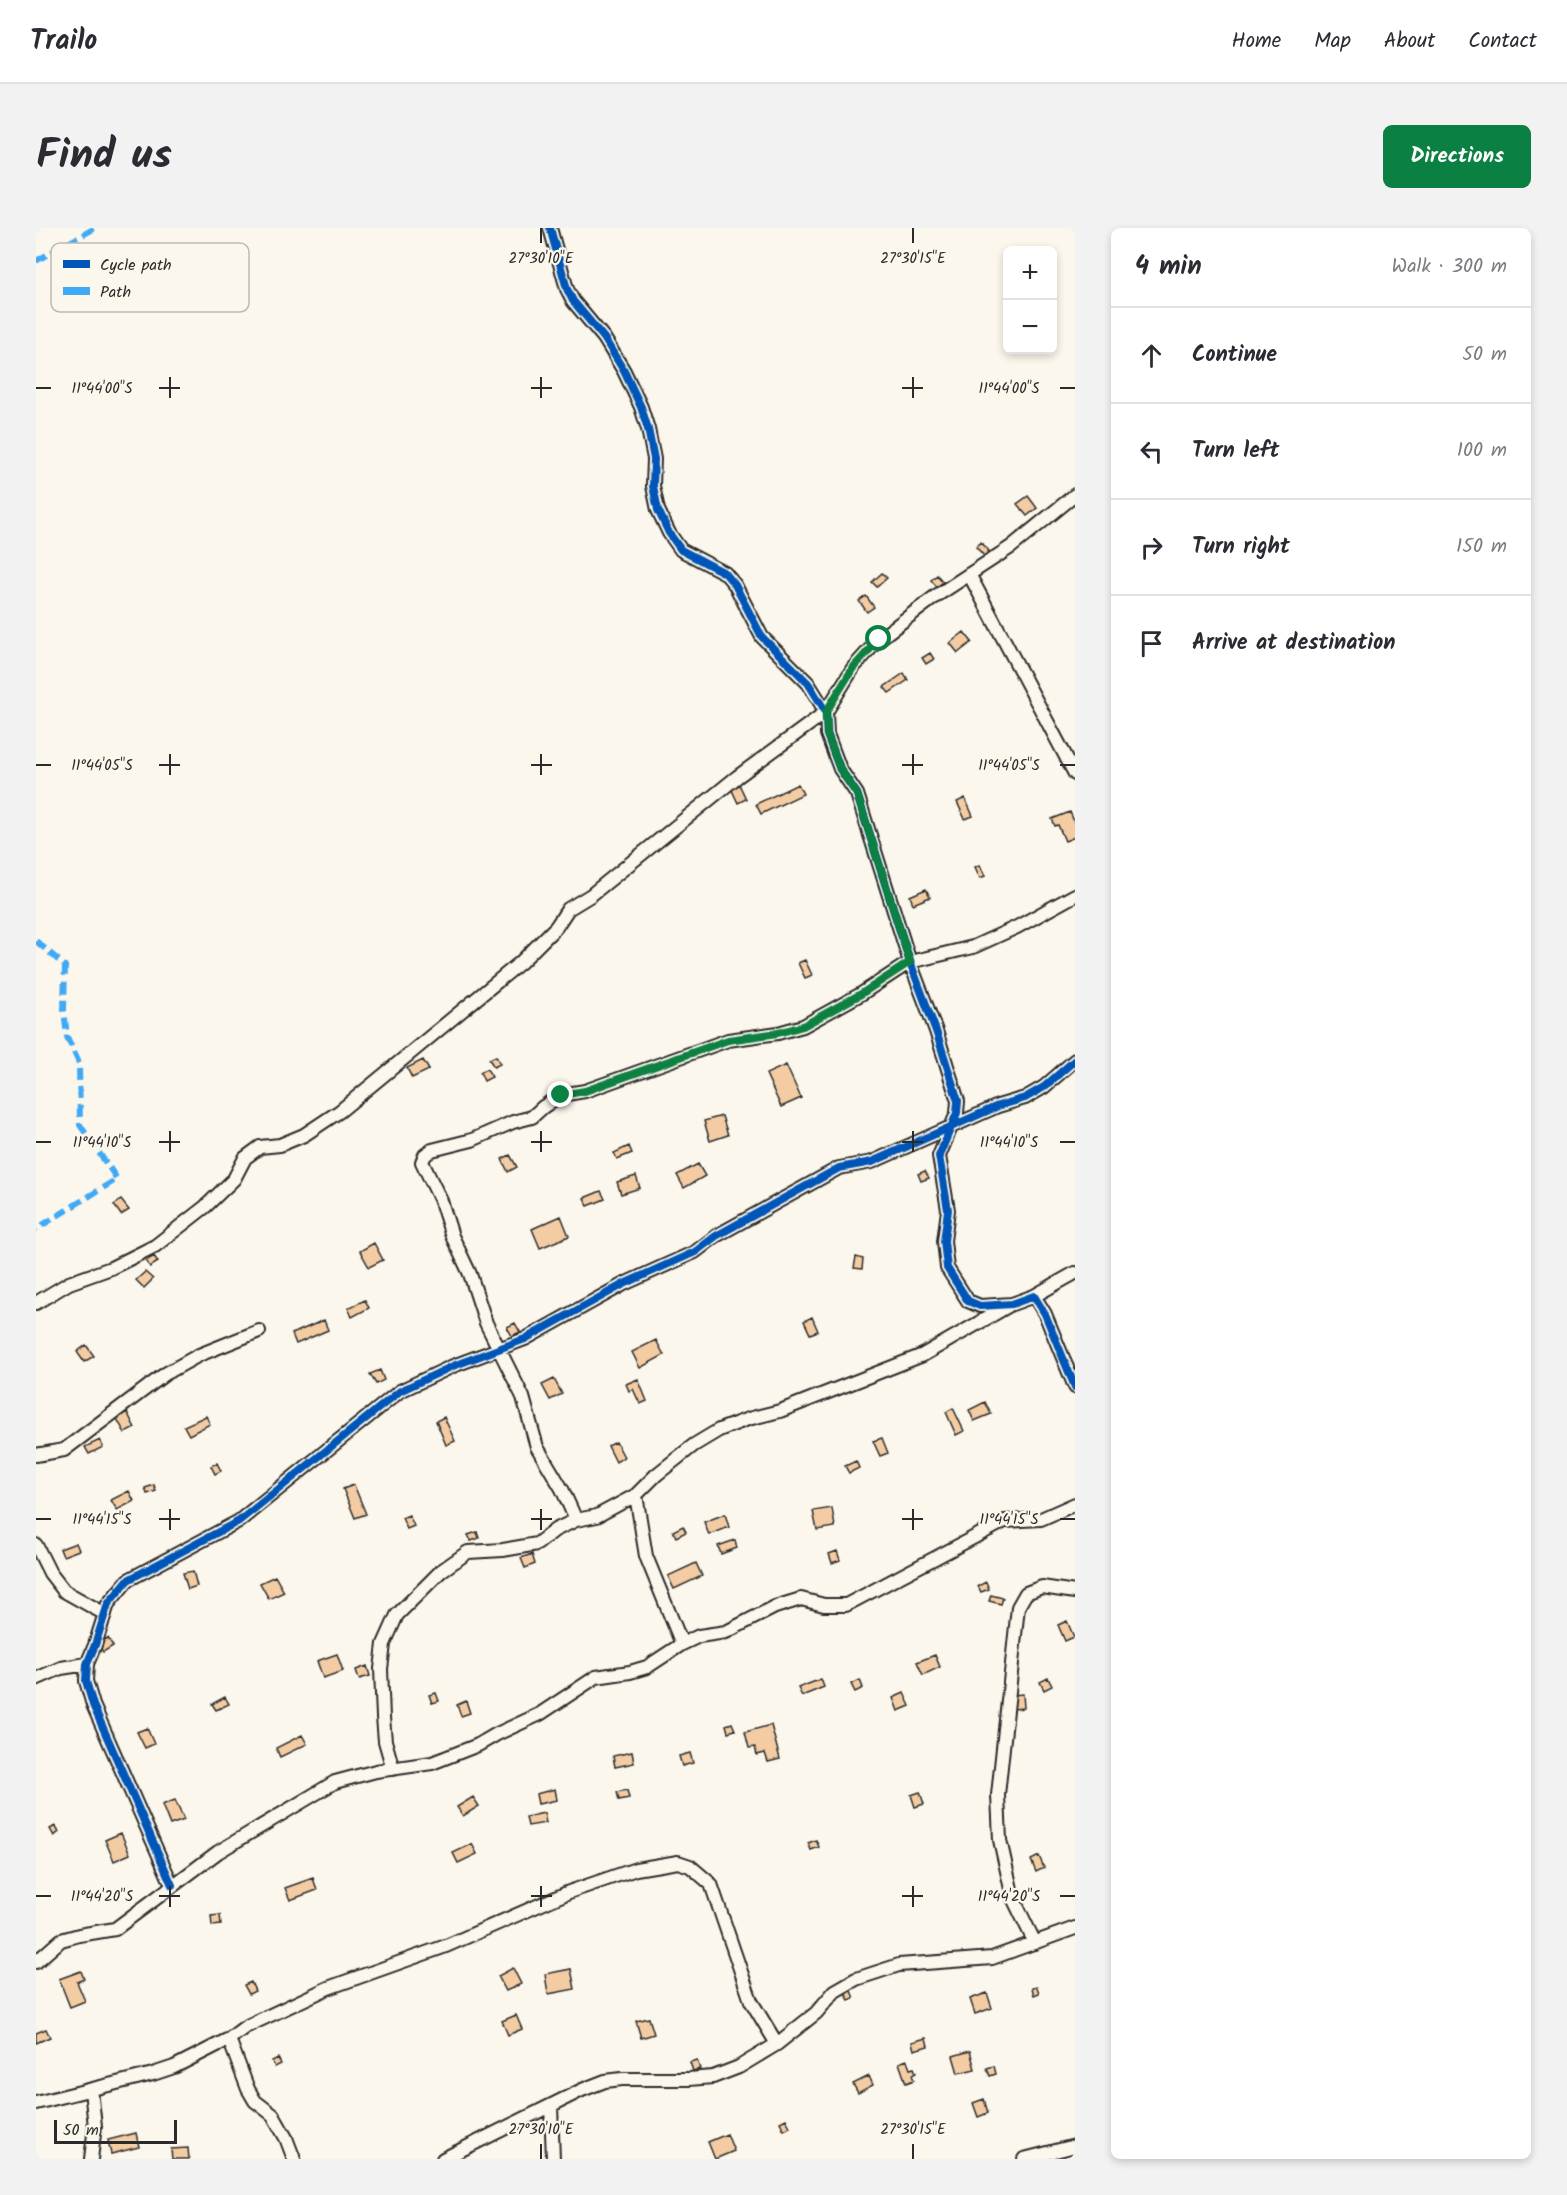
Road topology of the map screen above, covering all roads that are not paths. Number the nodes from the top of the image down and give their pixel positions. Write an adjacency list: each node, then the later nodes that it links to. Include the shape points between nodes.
1 (550, 228): 4 (street, via 570,295 604,338 641,407 654,459 653,486 669,533 681,550 725,573 762,637 808,683)
2 (1075, 495): 3 (street, via 1011,547)
3 (969, 574): 4 (street, via 879,639 853,668); 5 (street)
4 (826, 712): 7 (street, via 827,734 840,769 857,794); 12 (street, via 568,909 521,962 340,1111 304,1135 280,1145 260,1147 245,1158 234,1179 205,1207 154,1246 111,1268 69,1283)
5 (1075, 774)
6 (1075, 895): 7 (street, via 973,947)
7 (910, 962): 9 (street, via 958,1101); 15 (street, via 803,1026 728,1040 585,1091 561,1095 532,1117 425,1155 422,1162)
8 (1075, 1060): 9 (street, via 1044,1087 1024,1098)
9 (950, 1126): 13 (street, via 939,1156 948,1210 944,1241 947,1269 968,1301 980,1306); 15 (street, via 872,1161 839,1168 716,1236 695,1252 624,1284)
10 (1075, 1273): 11 (street)
11 (1034, 1296): 13 (street); 16 (street)
12 (36, 1303)
13 (1012, 1304): 18 (street, via 923,1355 780,1411 719,1430 694,1445)
14 (259, 1331): 17 (street, via 199,1355 165,1374 64,1450)
15 (500, 1350): 20 (street, via 524,1397 537,1447); 23 (street, via 453,1366 400,1391 239,1521 128,1580 108,1604)
16 (1075, 1387)
17 (36, 1455)
18 (636, 1495): 20 (street, via 597,1516); 24 (street, via 646,1556)
19 (1075, 1504): 24 (street, via 1041,1519 1005,1521 846,1605 801,1599 775,1607 726,1632 699,1636)
20 (576, 1520): 27 (street, via 537,1544 468,1552 441,1571 398,1615 384,1644 381,1669 385,1741)
21 (37, 1548): 23 (street, via 64,1591)
22 (1075, 1592): 30 (street, via 1042,1587 1026,1593 1018,1607 998,1795 1000,1840 1013,1898)
23 (105, 1614): 25 (street)
24 (682, 1644): 27 (street, via 647,1667 596,1677 557,1704 478,1745 432,1763)
25 (87, 1664): 26 (street, via 61,1668); 28 (street, via 86,1681 93,1705)
26 (36, 1679)
27 (393, 1769): 28 (street, via 335,1782 218,1852)
28 (172, 1885): 31 (street, via 115,1929 61,1940)
29 (1075, 1928): 30 (street)
30 (1035, 1943): 33 (street, via 992,1958 898,1965 856,1979 835,1991 816,2013)
31 (36, 1962)
32 (229, 2039): 33 (street, via 245,2027 328,1988 446,1946 569,1892 636,1869 678,1863 690,1866 711,1884 751,2001); 34 (street, via 174,2067); 39 (street, via 248,2090 273,2115)
33 (777, 2044): 36 (street, via 739,2067 713,2077 605,2081)
34 (91, 2090): 35 (street); 38 (street, via 95,2126)
35 (36, 2103)
36 (551, 2106): 40 (street); 41 (street)
37 (1075, 2146): 42 (street)
38 (91, 2159)
39 (294, 2159)
40 (443, 2159)
41 (553, 2159)
42 (1024, 2159)

